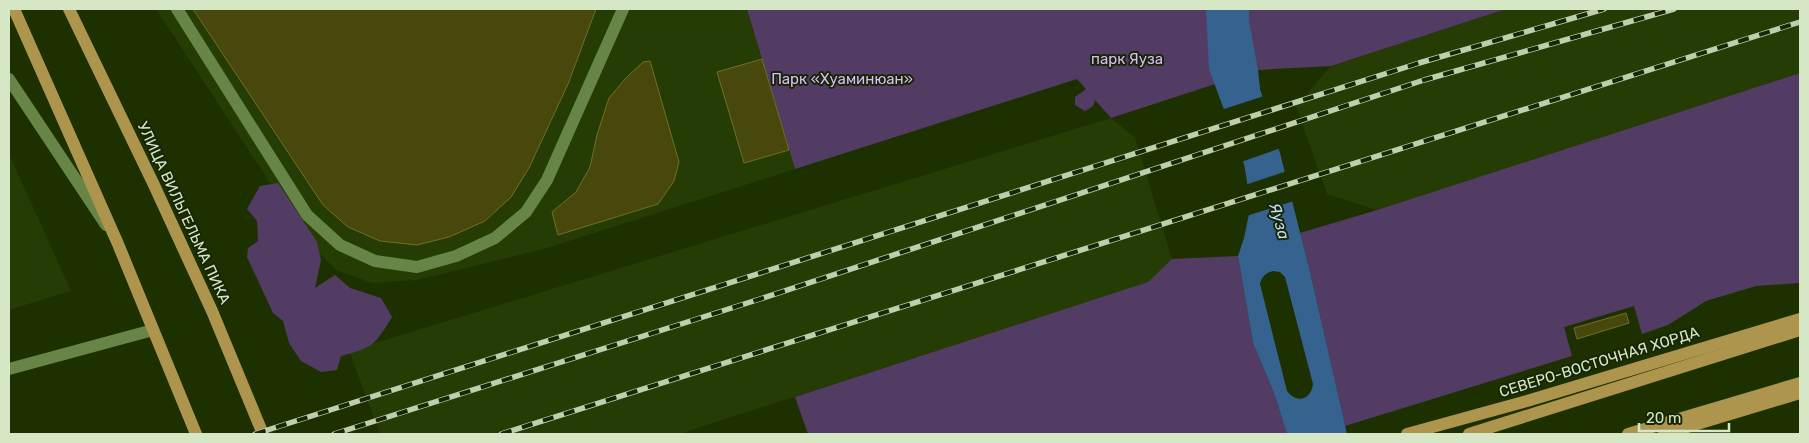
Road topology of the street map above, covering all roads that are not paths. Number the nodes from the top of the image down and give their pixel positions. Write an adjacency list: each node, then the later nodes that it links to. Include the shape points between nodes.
1 (14, 9): 6 (main road)
2 (68, 9): 14 (main road, УЛИЦА ВИЛЬГЕЛЬМА ПИКА, via 212,311)
3 (177, 9): 4 (street, via 307,215 340,245 375,261 417,267 456,256 495,238 526,212 547,180)
4 (623, 9)
5 (9, 79): 6 (street)
6 (118, 244): 8 (main road)
7 (1800, 319): 15 (main road, СЕВЕРО-ВОСТОЧНАЯ ХОРДА)
8 (153, 330): 10 (street); 13 (main road)
9 (1800, 330): 16 (main road)
10 (9, 369)
11 (1800, 383): 17 (main road)
12 (1800, 393): 18 (main road)
13 (196, 434)
14 (262, 434)
15 (1407, 434)
16 (1469, 434)
17 (1628, 434)
18 (1664, 434)

